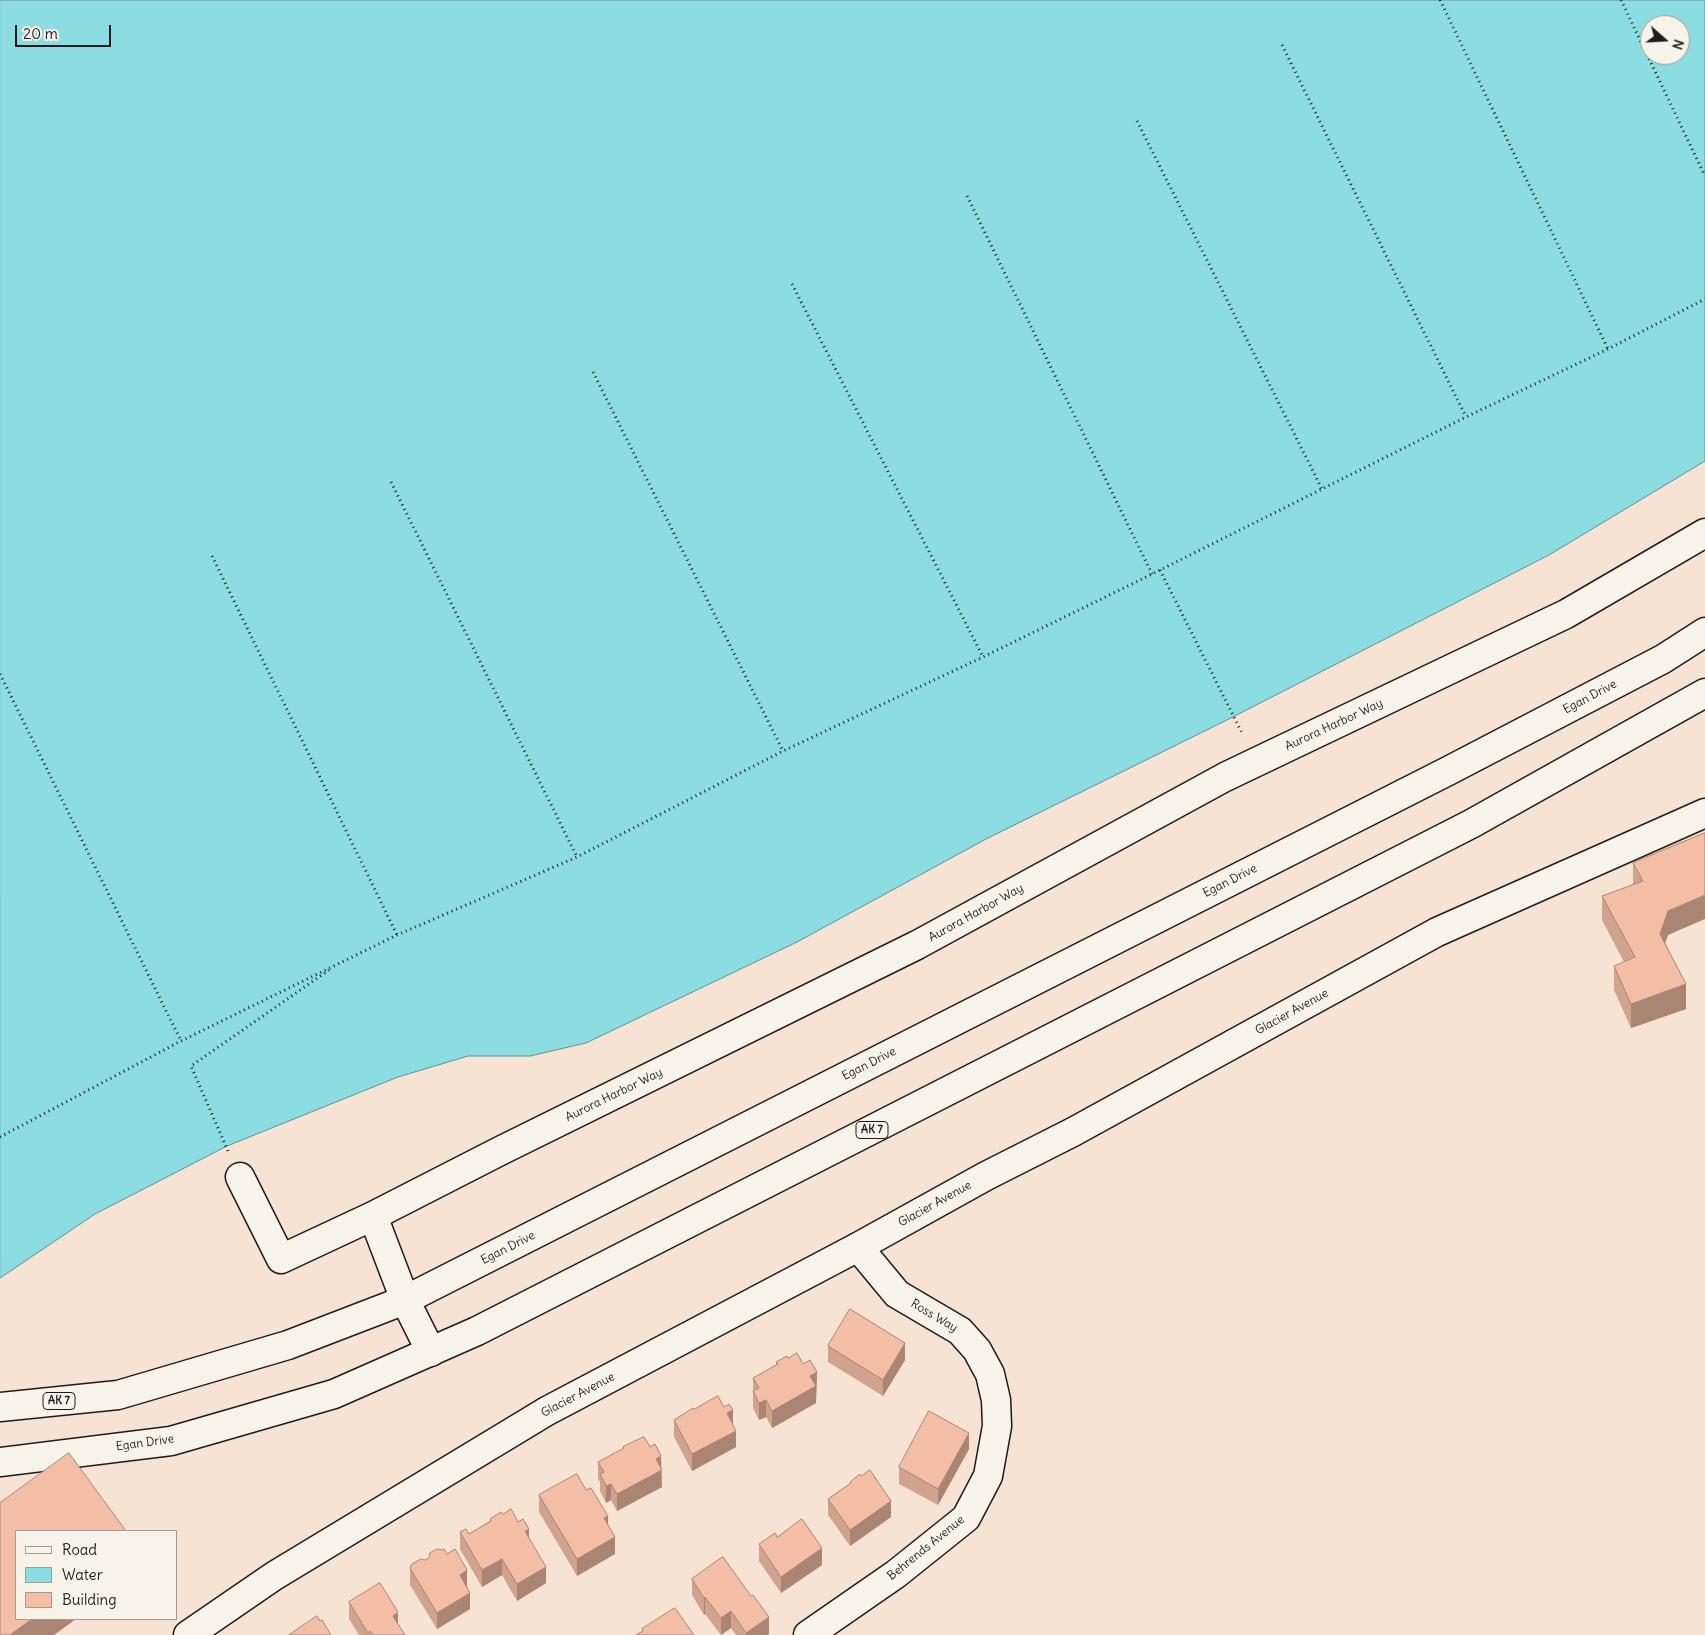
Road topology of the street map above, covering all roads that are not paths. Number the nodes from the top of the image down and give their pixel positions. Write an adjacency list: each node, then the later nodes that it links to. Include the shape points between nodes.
1 (1705, 533): 6 (main road, Aurora Harbor Way, via 1566,614 1225,776 917,945)
2 (1705, 632): 8 (main road, Egan Drive / AK 7, via 1663,659 1448,771)
3 (1705, 693): 9 (main road, Egan Drive / AK 7, via 1462,828)
4 (1705, 813): 7 (main road, Glacier Avenue, via 1438,932)
5 (240, 1177): 6 (main road, Aurora Harbor Way, via 281,1259)
6 (373, 1216): 8 (main road)
7 (858, 1247): 11 (main road, Ross Way, via 897,1294 960,1331 977,1350 990,1374); 13 (main road, Glacier Avenue, via 547,1411 274,1576)
8 (405, 1300): 9 (main road); 10 (main road, Egan Drive / AK 7, via 288,1345 118,1395)
9 (431, 1352): 12 (main road, Egan Drive / AK 7, via 334,1394 171,1441)
10 (0, 1407)
11 (997, 1426): 14 (main road, Behrends Avenue, via 988,1476 966,1518 896,1574)
12 (0, 1462)
13 (188, 1635)
14 (808, 1635)

